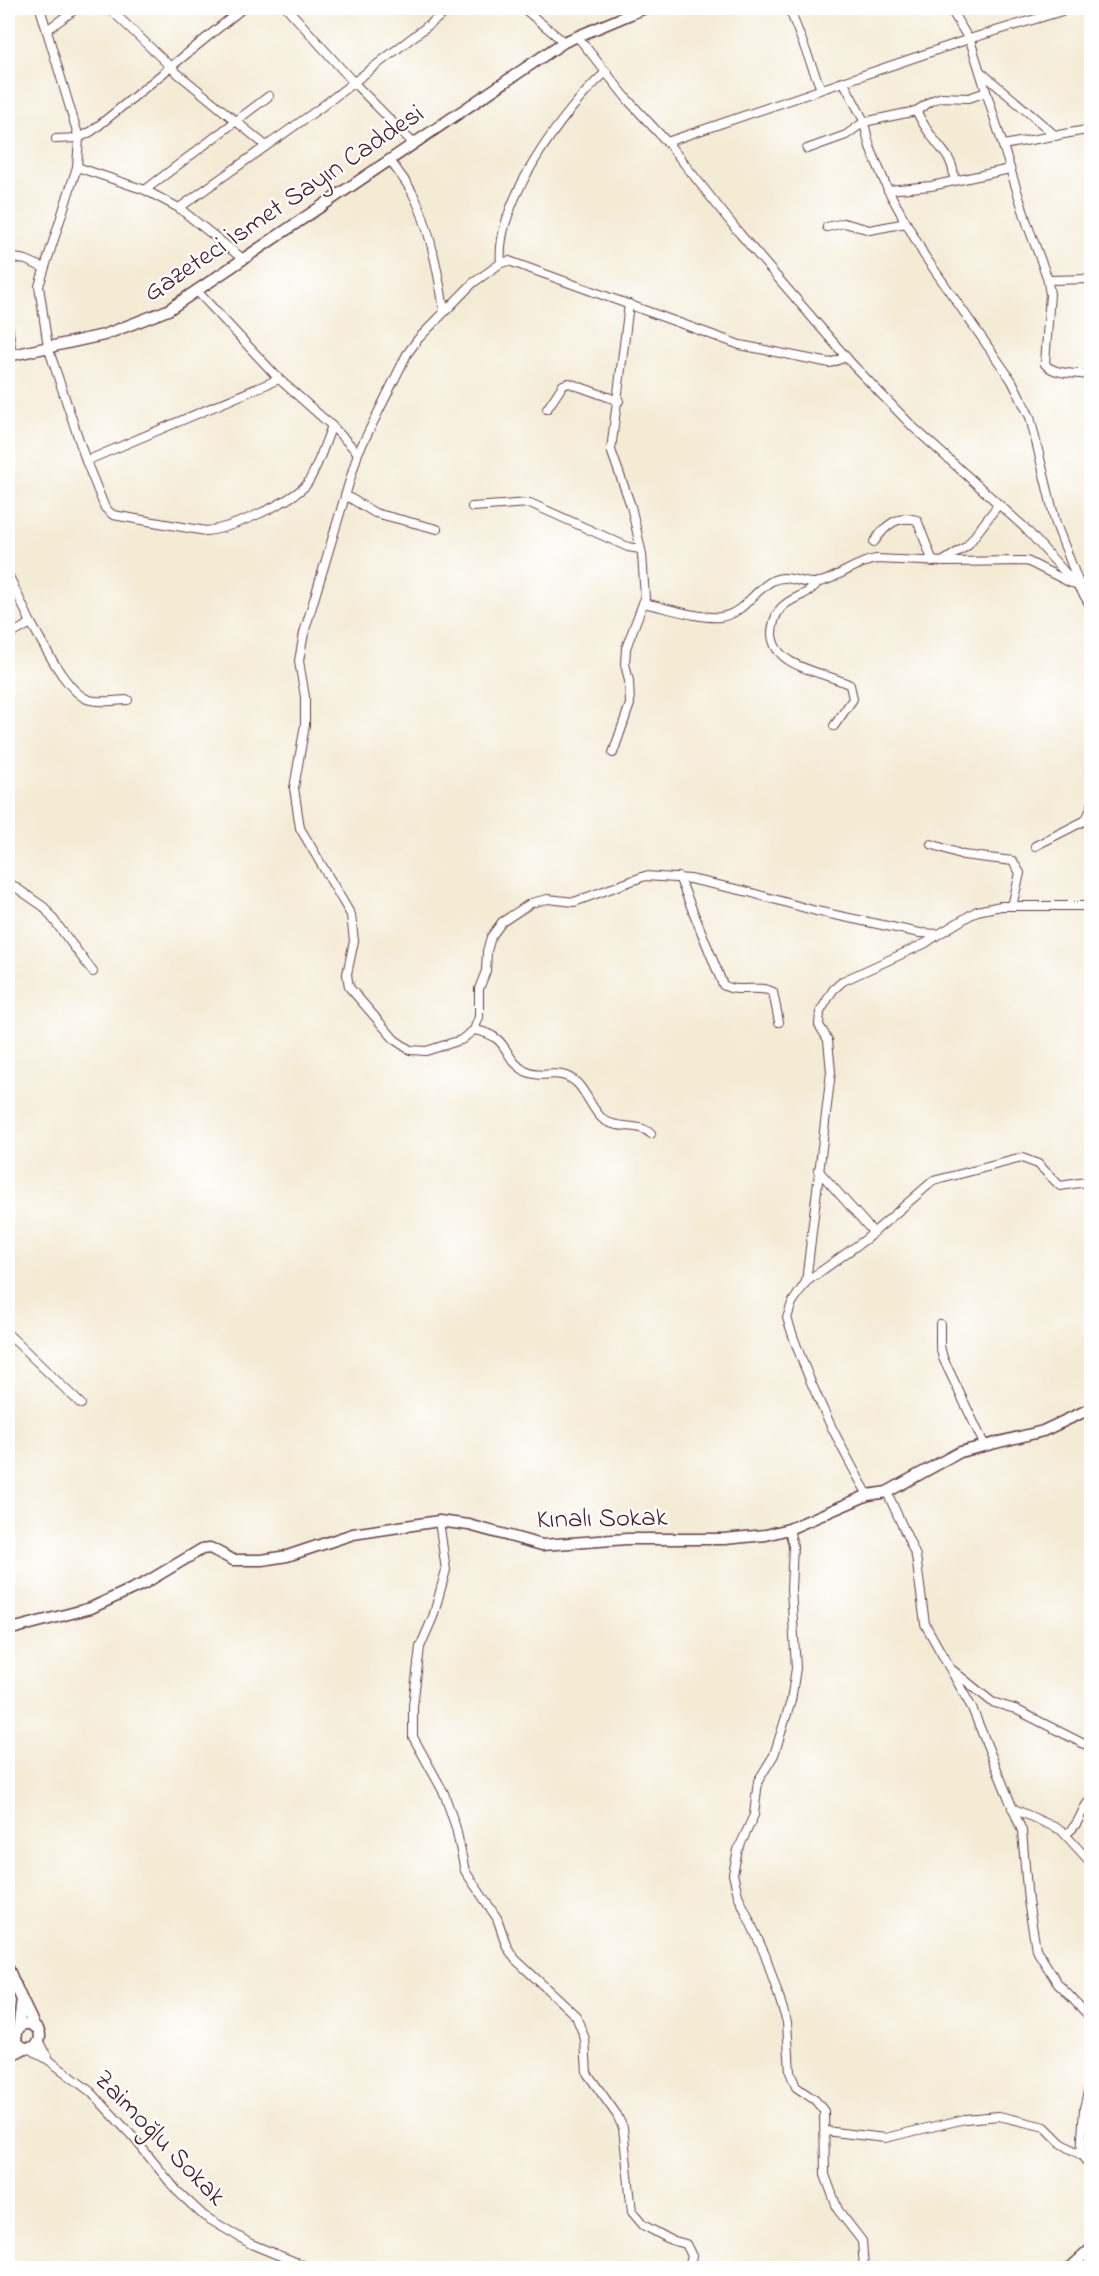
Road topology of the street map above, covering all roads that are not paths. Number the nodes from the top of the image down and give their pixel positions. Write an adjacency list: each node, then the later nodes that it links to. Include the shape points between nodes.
1 (40, 8): 12 (street)
2 (76, 8): 12 (street)
3 (109, 8): 16 (street)
4 (243, 8): 16 (street)
5 (287, 8): 20 (street)
6 (451, 8): 20 (street)
7 (523, 8): 15 (street)
8 (789, 8): 21 (street)
9 (950, 8): 14 (street)
10 (1072, 8): 14 (street)
11 (637, 9): 13 (street, Gazeteci İsmet Sayın Caddesi)
12 (46, 30): 29 (street)
13 (577, 36): 15 (street, Gazeteci İsmet Sayın Caddesi); 18 (street)
14 (969, 39): 17 (street); 19 (street)
15 (564, 42): 32 (street, Gazeteci İsmet Sayın Caddesi)
16 (171, 68): 25 (street); 29 (street)
17 (980, 71): 22 (street); 28 (street)
18 (606, 72): 31 (street); 47 (street, via 590,86 530,166 503,232)
19 (843, 81): 21 (street); 26 (street)
20 (354, 82): 32 (street); 33 (street)
21 (821, 89): 31 (street)
22 (986, 92): 24 (street, via 961,99 942,97); 34 (street)
23 (268, 96): 25 (street)
24 (916, 111): 26 (street); 39 (street, via 948,155 954,167)
25 (236, 120): 33 (street); 40 (street)
26 (864, 122): 35 (street, via 846,135); 41 (street)
27 (1092, 129): 28 (street)
28 (1056, 136): 34 (street)
29 (79, 138): 30 (street); 37 (street)
30 (56, 139)
31 (667, 142): 58 (street)
32 (414, 143): 36 (street, Gazeteci İsmet Sayın Caddesi)
33 (265, 145): 42 (street)
34 (1003, 145): 38 (street)
35 (807, 149)
36 (390, 160): 46 (street, Gazeteci İsmet Sayın Caddesi); 54 (street, via 420,212)
37 (77, 167): 40 (street); 48 (street)
38 (1010, 169): 39 (street); 51 (street)
39 (954, 180): 41 (street)
40 (145, 190): 42 (street)
41 (888, 190): 43 (street)
42 (179, 208): 46 (street)
43 (906, 223): 44 (street, via 870,230 844,223); 75 (street, via 941,282 1012,381 1035,430 1056,524)
44 (827, 227)
45 (10, 257): 48 (street); 49 (street)
46 (243, 259): 52 (street, Gazeteci İsmet Sayın Caddesi)
47 (501, 262): 53 (street, via 509,261); 54 (street)
48 (44, 268): 56 (street, via 39,286)
49 (8, 278)
50 (1092, 279): 51 (street)
51 (1048, 280): 59 (street, via 1045,363 1057,371)
52 (197, 291): 56 (street, Gazeteci İsmet Sayın Caddesi, via 168,310 127,328); 60 (street)
53 (629, 304): 58 (street, via 740,345 830,363); 61 (street)
54 (444, 310): 64 (street, via 407,354)
55 (8, 324): 57 (street)
56 (48, 347): 57 (street, Gazeteci İsmet Sayın Caddesi); 65 (street)
57 (10, 356)
58 (846, 357): 67 (street, via 913,427)
59 (1092, 375)
60 (279, 379): 63 (street); 65 (street)
61 (618, 401): 62 (street, via 568,383); 71 (street, via 611,450 631,506)
62 (547, 408)
63 (332, 426): 64 (street); 65 (street, via 307,484 283,501 220,530 113,515 105,508)
64 (358, 453): 66 (street)
65 (86, 461)
66 (345, 495): 69 (street, via 375,513); 95 (street, via 299,661 305,698 305,725 294,788 300,828 351,915 354,941 347,974 350,987 366,1009 410,1050 426,1051 460,1040)
67 (998, 505): 72 (street, via 967,546); 75 (street, via 1024,527)
68 (472, 507): 71 (street, via 530,503)
69 (437, 529)
70 (874, 542): 72 (street, via 892,522 905,517 917,520)
71 (640, 549): 76 (street, via 645,567)
72 (937, 562): 74 (street, via 866,560); 75 (street, via 1028,561)
73 (8, 574): 78 (street)
74 (818, 582): 76 (street, via 787,577 772,580 741,608 718,617); 81 (street, via 812,591 780,609 774,620 773,640 784,658 850,685 853,699)
75 (1081, 590): 77 (street)
76 (643, 603): 82 (street, via 626,648 630,704)
77 (1092, 609)
78 (31, 623): 79 (street); 80 (street, via 65,677 83,696 103,701)
79 (8, 636)
80 (128, 700)
81 (834, 726)
82 (613, 753)
83 (1092, 805): 84 (street)
84 (1086, 820): 85 (street); 87 (street)
85 (1092, 829)
86 (931, 844): 90 (street, via 963,855 1013,861 1020,873)
87 (1035, 846)
88 (679, 878): 92 (street, via 816,911); 94 (street, via 723,986 773,992); 95 (street, via 645,876 574,902 548,899 531,903 502,922 487,951)
89 (8, 882): 93 (street, via 45,907)
90 (1012, 906): 91 (street); 92 (street, via 977,911)
91 (1092, 906)
92 (939, 934): 97 (street, via 843,981 826,1000 819,1025 828,1040 831,1072)
93 (93, 972)
94 (779, 1022)
95 (474, 1030): 96 (street, via 495,1036 523,1069 537,1075 562,1073 568,1077 601,1119 611,1125)
96 (651, 1134)
97 (818, 1170): 99 (street); 100 (street)
98 (1092, 1181): 99 (street, via 1060,1186 1031,1160 1022,1158 933,1180)
99 (873, 1232): 100 (street)
100 (806, 1282): 107 (street, via 787,1318 800,1359 833,1434)
101 (940, 1324): 105 (street, via 943,1358)
102 (8, 1334): 103 (street)
103 (81, 1404)
104 (1092, 1408): 105 (street, Kınalı Sokak, via 1043,1431)
105 (984, 1444): 106 (street, Kınalı Sokak, via 960,1452)
106 (887, 1492): 107 (street, Kınalı Sokak); 111 (street, via 916,1556 925,1624)
107 (868, 1495): 109 (street, Kınalı Sokak)
108 (439, 1521): 109 (street, Kınalı Sokak, via 542,1545 627,1539 724,1539); 110 (street, Kınalı Sokak, via 353,1534 287,1556 262,1560 233,1560 210,1548 202,1550 91,1608); 133 (street, via 446,1570 420,1647 413,1737 444,1793 465,1871 497,1918 507,1947 576,2016 585,2039 586,2073 623,2128 632,2211 643,2225 686,2244 692,2256)
109 (789, 1529): 128 (street, via 793,1546 796,1668 791,1701 774,1755 758,1781 754,1815 738,1850 733,1874 738,1895 766,1957 786,2022 793,2079 799,2091 820,2104)
110 (8, 1630)
111 (950, 1668): 112 (street, via 992,1702 1016,1709); 114 (street, via 972,1708)
112 (1091, 1748)
113 (1092, 1798): 115 (street, via 1077,1826)
114 (1012, 1808): 115 (street); 119 (street, via 1023,1831 1036,1949 1058,1984)
115 (1066, 1834): 116 (street)
116 (1092, 1864)
117 (8, 1968): 118 (street)
118 (22, 2000): 120 (street); 121 (street)
119 (1092, 2019)
120 (35, 2027): 121 (street, via 28,2024); 122 (street)
121 (17, 2032): 123 (street); 124 (street, via 18,2042)
122 (39, 2040): 124 (street); 126 (street, Zaimoğlu Sokak)
123 (8, 2047)
124 (27, 2048): 125 (street); 126 (street, Zaimoğlu Sokak)
125 (8, 2056)
126 (50, 2061): 132 (street, Zaimoğlu Sokak, via 91,2092 146,2151 177,2192 204,2216 251,2244)
127 (1092, 2076): 129 (street, via 1084,2108)
128 (825, 2131): 129 (street, via 885,2138 965,2119 999,2116 1045,2127 1060,2143); 134 (street, via 828,2188 838,2210 862,2241)
129 (1081, 2155): 130 (street)
130 (1092, 2168)
131 (1092, 2248): 135 (street)
132 (310, 2268)
133 (688, 2268)
134 (864, 2268)
135 (1070, 2268)

